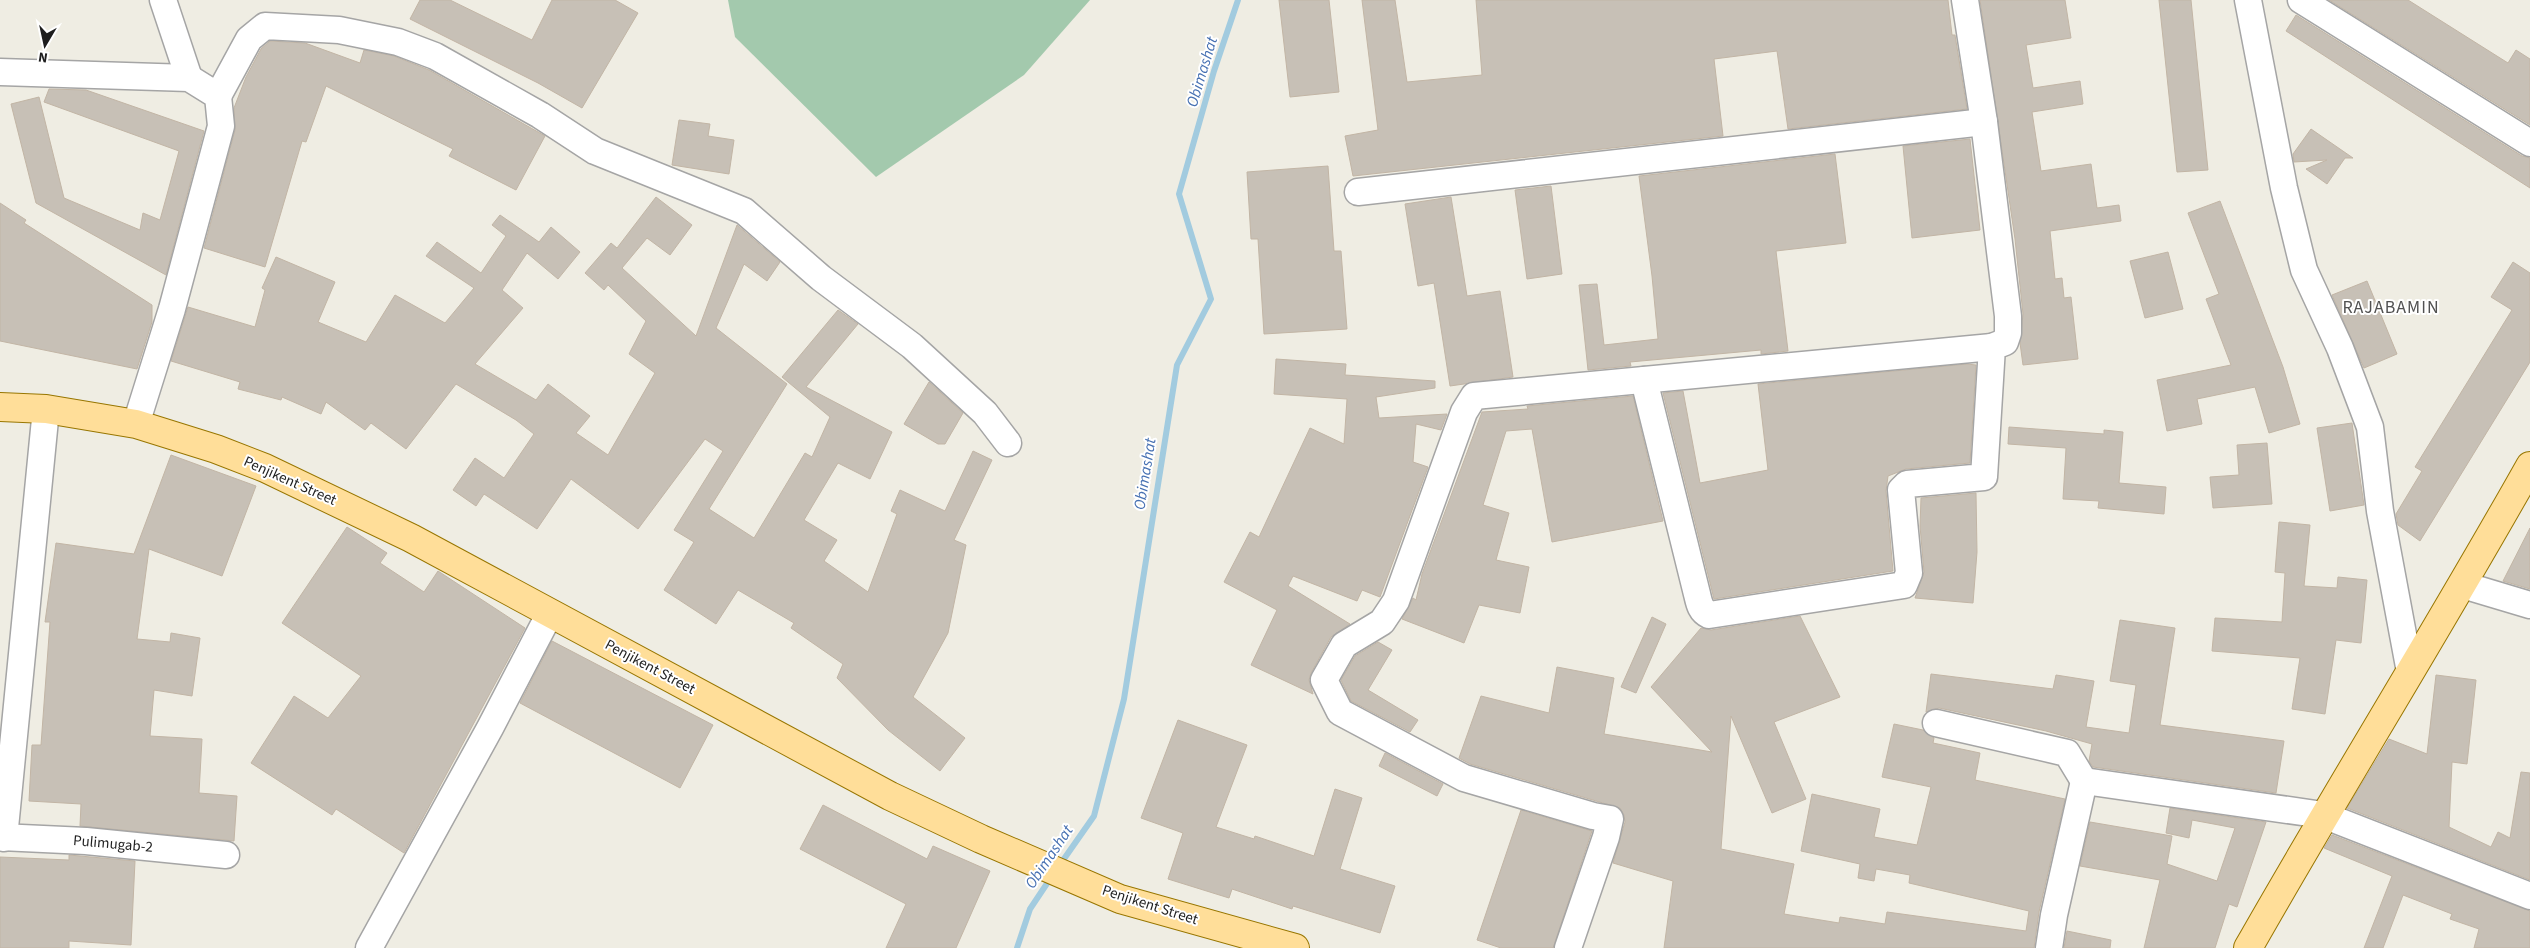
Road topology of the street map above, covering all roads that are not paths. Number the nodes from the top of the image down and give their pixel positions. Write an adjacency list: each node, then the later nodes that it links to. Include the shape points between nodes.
1 (163, 0): 6 (street)
2 (1965, 0): 8 (street)
3 (2248, 0): 21 (street, via 2284,188 2304,270 2340,348 2370,427 2380,511)
4 (2301, 0): 9 (street)
5 (0, 72): 6 (street)
6 (189, 78): 7 (street)
7 (218, 96): 15 (street, via 221,126 172,309); 16 (street, via 249,39 265,26 339,30 398,42 436,56 594,151 744,211 821,278 912,346 985,413)
8 (1984, 122): 10 (street); 11 (street, via 2008,316 2005,342)
9 (2530, 144)
10 (1358, 192)
11 (1992, 347): 12 (street); 12 (street, via 1984,477 1903,486 1900,498 1909,573 1904,585 1709,615 1702,610 1697,594)
12 (1644, 380): 30 (street, via 1474,396 1464,412 1396,601 1382,622 1344,645 1324,680 1340,712 1464,778 1610,819)
13 (0, 406): 14 (main road, Penjikent Street)
14 (46, 409): 15 (main road, Penjikent Street); 25 (street)
15 (136, 424): 20 (main road, Penjikent Street, via 216,449 274,472 411,538)
16 (1008, 443)
17 (2530, 466): 18 (main road)
18 (2462, 585): 19 (street); 21 (main road)
19 (2530, 605)
20 (550, 613): 28 (street); 29 (main road, Penjikent Street, via 890,796 981,839 1120,899)
21 (2410, 672): 24 (main road)
22 (1936, 723): 23 (street, via 2067,752)
23 (2084, 781): 24 (street); 31 (street)
24 (2323, 816): 27 (street); 32 (main road)
25 (2, 837): 26 (street, Pulimugab-2, via 86,841)
26 (226, 855)
27 (2530, 896)
28 (369, 948)
29 (1295, 948)
30 (1568, 948)
31 (2049, 948)
32 (2248, 948)

